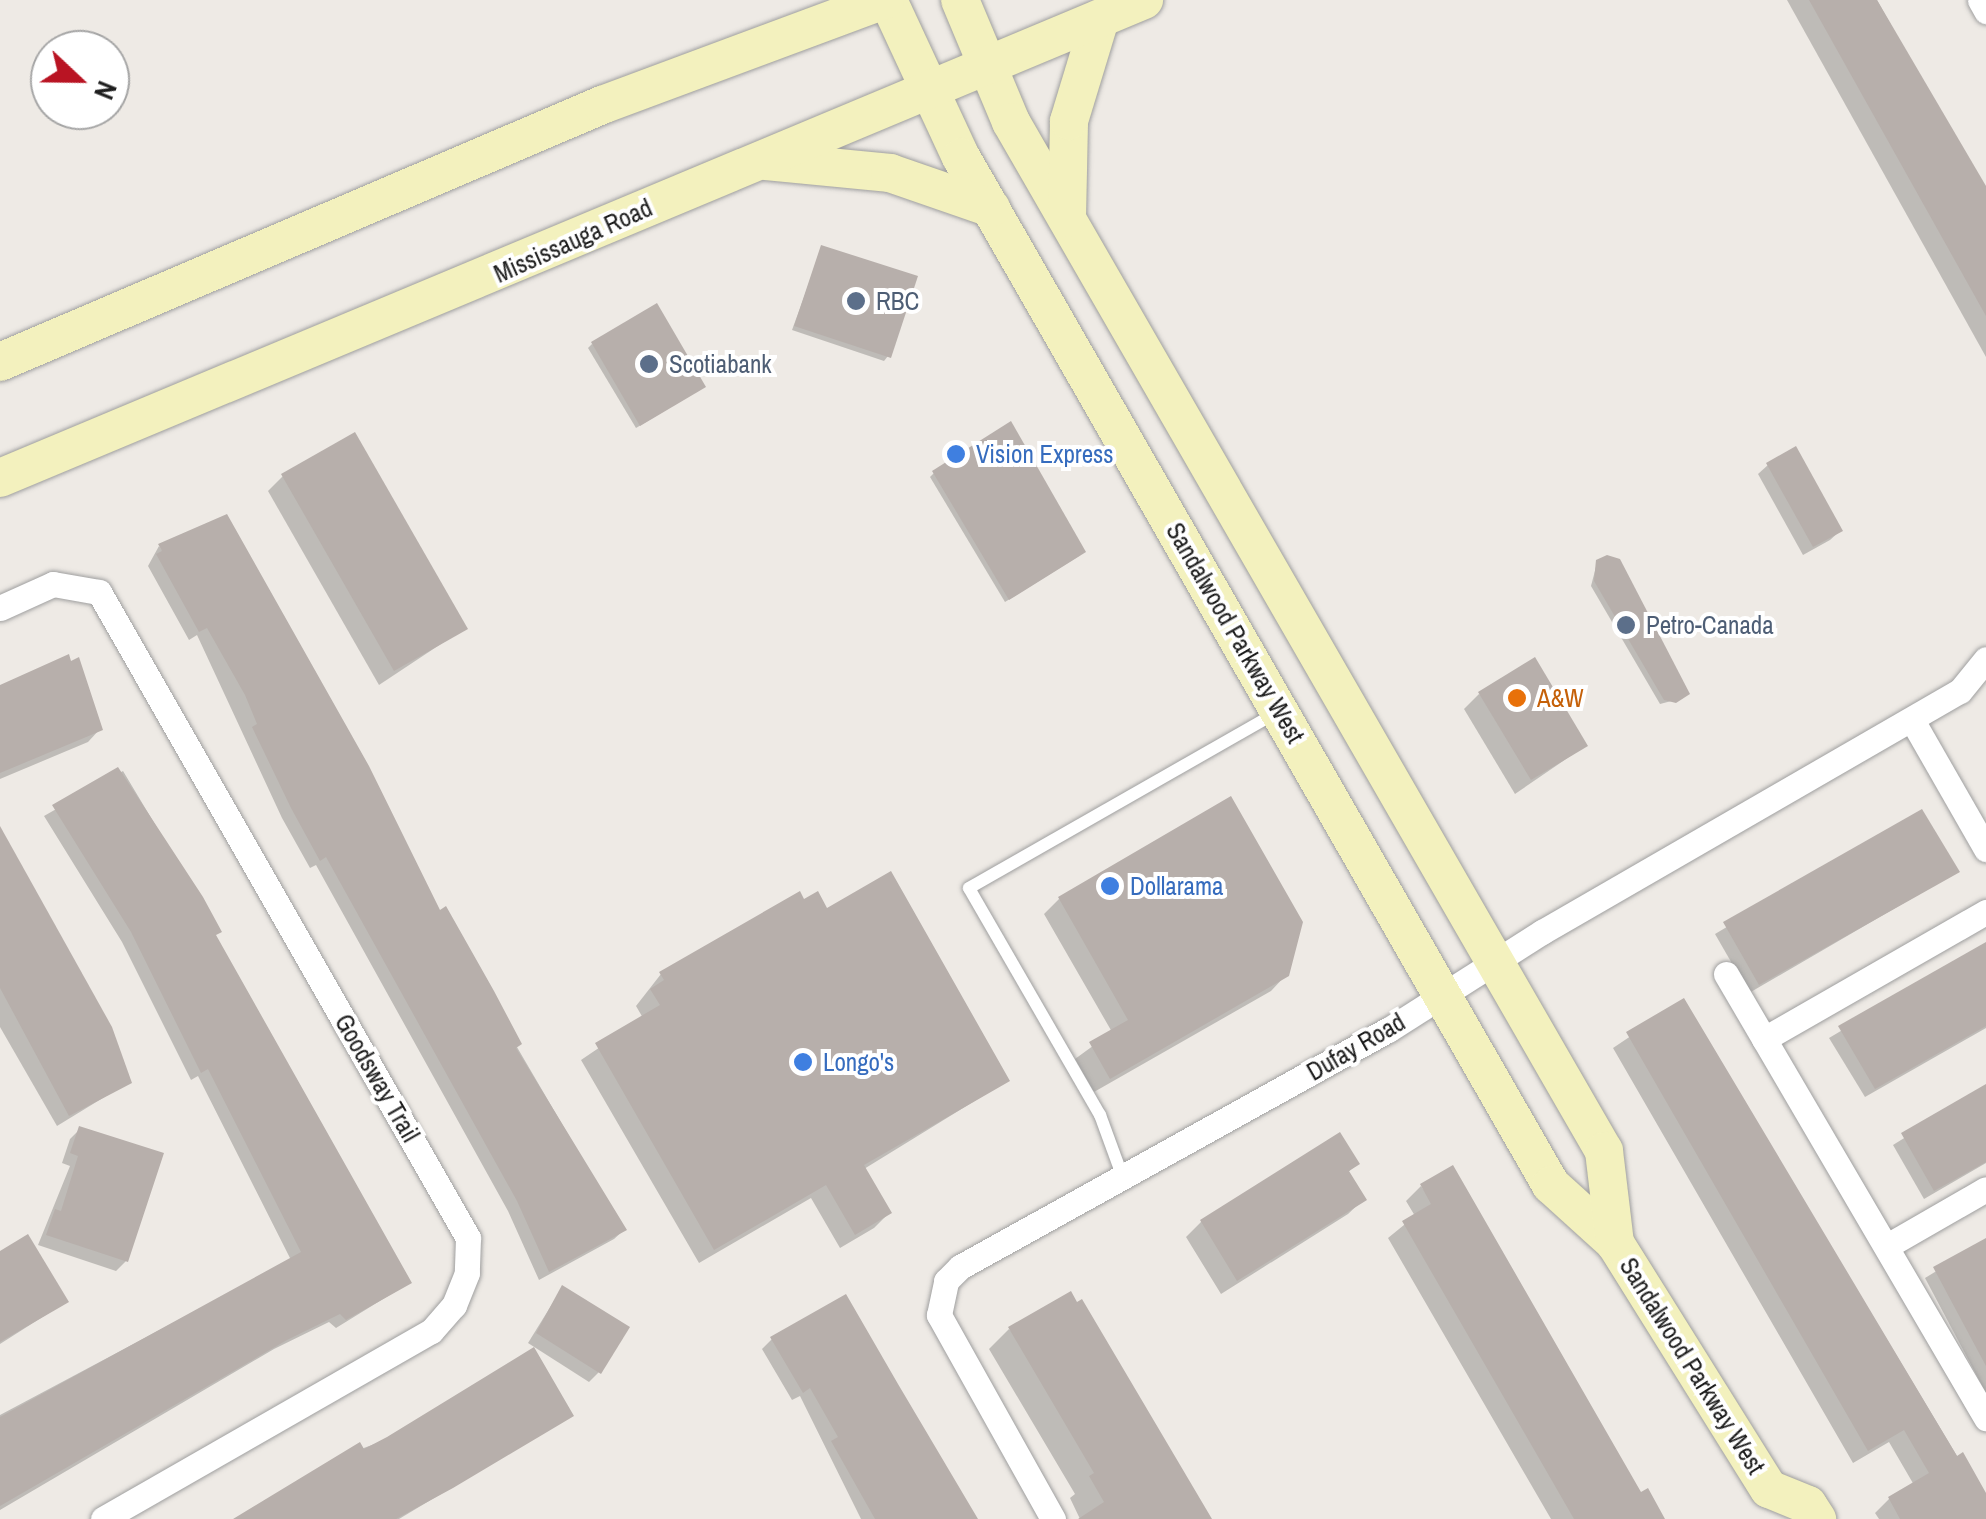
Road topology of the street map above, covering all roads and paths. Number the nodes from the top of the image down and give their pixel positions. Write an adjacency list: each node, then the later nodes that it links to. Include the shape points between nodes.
1 (886, 0): 8 (main road, Sandalwood Parkway West); 12 (main road, via 602,105)
2 (960, 0): 7 (main road, Sandalwood Parkway West)
3 (1144, 0): 6 (main road, Mississauga Road)
4 (1980, 0): 5 (street)
5 (1986, 11)
6 (1100, 18): 7 (main road, Mississauga Road); 11 (main road, via 1069,121)
7 (987, 65): 8 (main road, Mississauga Road); 11 (main road, Sandalwood Parkway West)
8 (930, 90): 9 (main road, Mississauga Road); 10 (main road, Sandalwood Parkway West)
9 (758, 160): 10 (main road, via 890,173); 13 (main road, Mississauga Road)
10 (990, 208): 16 (main road, Sandalwood Parkway West)
11 (1067, 220): 20 (main road, Sandalwood Parkway West)
12 (0, 362)
13 (0, 478)
14 (0, 608): 30 (street, Goodsway Trail, via 53,584 98,592 468,1238 467,1273 454,1305 431,1331)
15 (1986, 659): 17 (street, Dufay Road, via 1960,691)
16 (1280, 711): 22 (main road, Sandalwood Parkway West); 24 (lane, via 969,888 1100,1114)
17 (1912, 720): 18 (street); 20 (street, Dufay Road)
18 (1986, 848)
19 (1986, 912): 23 (street)
20 (1493, 964): 22 (street, Dufay Road); 26 (main road, Sandalwood Parkway West, via 1604,1151)
21 (1726, 974): 23 (street)
22 (1444, 995): 24 (street, Dufay Road); 26 (main road, Sandalwood Parkway West, via 1551,1186)
23 (1764, 1040): 27 (street)
24 (1122, 1175): 31 (street, Dufay Road, via 960,1267 939,1300 946,1332)
25 (1986, 1189): 27 (street)
26 (1615, 1243): 29 (main road, Sandalwood Parkway West)
27 (1886, 1246): 28 (street)
28 (1986, 1418)
29 (1764, 1504): 32 (main road, Sandalwood Parkway West, via 1808,1505)
30 (103, 1519)
31 (1052, 1519)
32 (1817, 1519)

